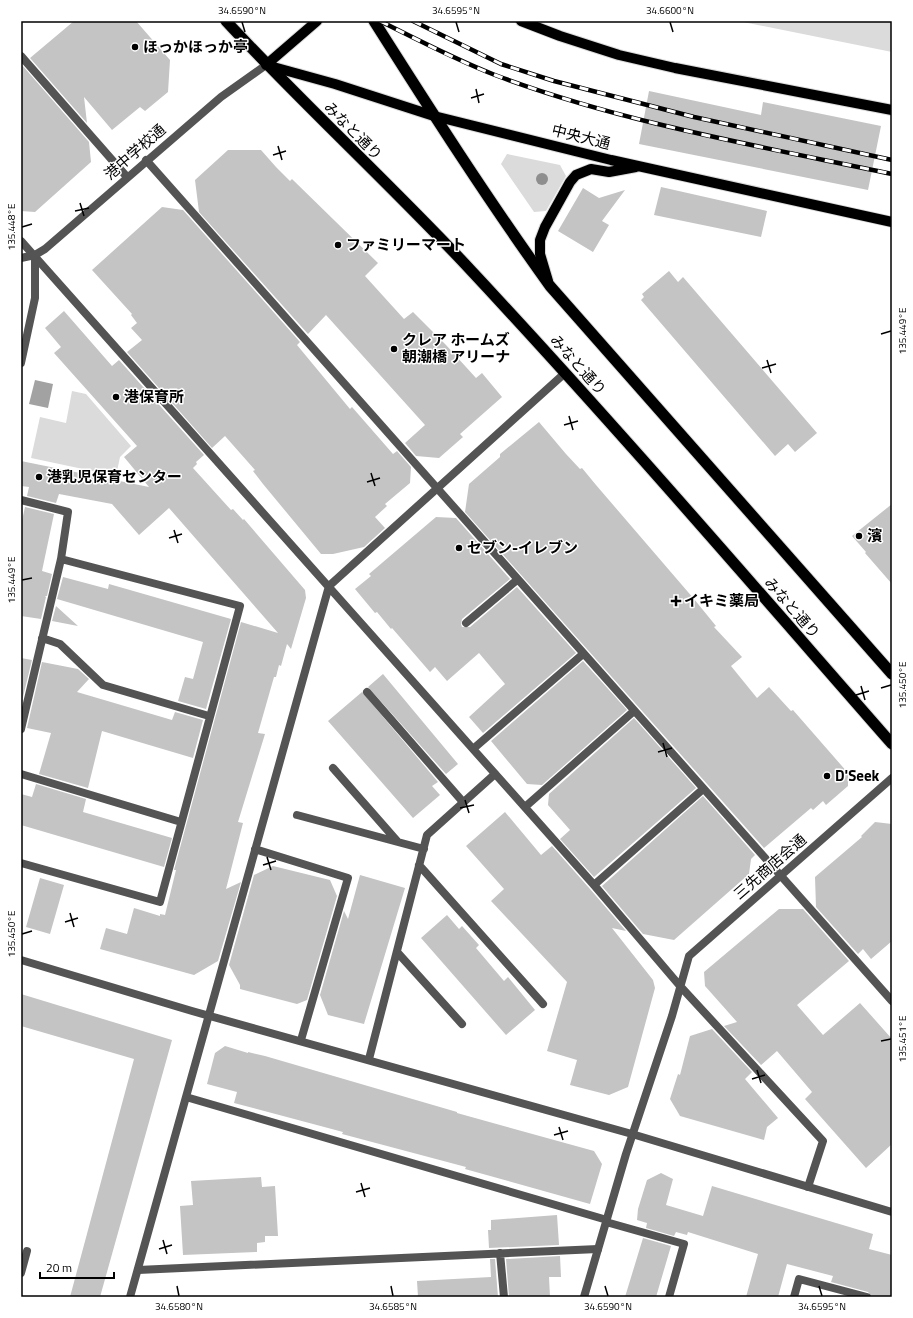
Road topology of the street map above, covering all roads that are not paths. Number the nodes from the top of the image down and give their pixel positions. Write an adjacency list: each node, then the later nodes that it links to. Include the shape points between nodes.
1 (226, 21): 6 (highway, みなと通り)
2 (317, 21): 6 (main road)
3 (374, 21): 8 (highway, みなと通り)
4 (521, 21): 7 (main road, via 619,55)
5 (21, 56): 11 (street)
6 (266, 65): 8 (main road, 中央大通); 9 (street, 港中学校通, via 221,97); 18 (highway, みなと通り, via 463,262)
7 (892, 110)
8 (434, 116): 10 (main road, 中央大通); 16 (highway, みなと通り, via 509,230)
9 (146, 160): 11 (street, 港中学校通); 19 (street)
10 (644, 166): 12 (main road, 中央大通); 16 (main road, via 609,172 591,169 576,175 570,182 544,227 540,240 540,254)
11 (128, 177): 14 (street, 港中学校通)
12 (892, 222)
13 (21, 241): 14 (street)
14 (35, 255): 15 (street, 港中学校通); 17 (street, via 35,298); 23 (street)
15 (21, 258)
16 (550, 286): 27 (highway, みなと通り)
17 (21, 363)
18 (565, 373): 19 (street); 32 (highway, みなと通り)
19 (437, 487): 22 (street); 23 (street)
20 (21, 500): 21 (street, via 68,512)
21 (61, 559): 25 (street); 30 (street, via 240,606)
22 (517, 580): 24 (street); 26 (street)
23 (329, 586): 33 (street); 44 (street)
24 (466, 623)
25 (42, 638): 30 (street, via 60,644 104,685); 31 (street)
26 (584, 654): 29 (street); 33 (street)
27 (892, 674)
28 (367, 692): 39 (street)
29 (634, 711): 38 (street); 40 (street)
30 (209, 716): 42 (street)
31 (21, 729)
32 (892, 744)
33 (473, 749): 36 (street)
34 (333, 768): 43 (street)
35 (21, 774): 42 (street)
36 (494, 774): 39 (street); 40 (street)
37 (892, 778): 48 (street, 三先商店会通)
38 (702, 790): 48 (street); 49 (street)
39 (463, 802): 45 (street, via 427,835)
40 (525, 807): 49 (street)
41 (297, 815): 43 (street)
42 (181, 822): 46 (street, via 160,902)
43 (398, 841): 45 (street)
44 (255, 849): 55 (street); 57 (street, via 348,878)
45 (424, 849): 47 (street)
46 (21, 864)
47 (419, 865): 50 (street); 54 (street)
48 (782, 876): 52 (street, 三先商店会通, via 689,956); 53 (street)
49 (594, 884): 52 (street)
50 (397, 952): 56 (street); 58 (street)
51 (21, 960): 55 (street)
52 (680, 986): 60 (street, 三先商店会通); 61 (street, via 823,1141)
53 (892, 1002)
54 (543, 1004)
55 (208, 1015): 57 (street); 59 (street)
56 (462, 1024)
57 (301, 1040): 58 (street)
58 (369, 1059): 60 (street)
59 (186, 1097): 63 (street); 67 (street)
60 (632, 1134): 61 (street); 63 (street, 三先商店会通)
61 (808, 1187): 62 (street)
62 (892, 1212)
63 (607, 1221): 64 (street, 三先商店会通); 72 (street, via 684,1244)
64 (598, 1249): 66 (street); 71 (street, 三先商店会通)
65 (27, 1251): 68 (street)
66 (500, 1253): 67 (street); 70 (street)
67 (138, 1270): 69 (street)
68 (21, 1273)
69 (130, 1297)
70 (504, 1297)
71 (584, 1297)
72 (669, 1297)
73 (794, 1297): 74 (street, via 799,1279)
74 (867, 1297)

